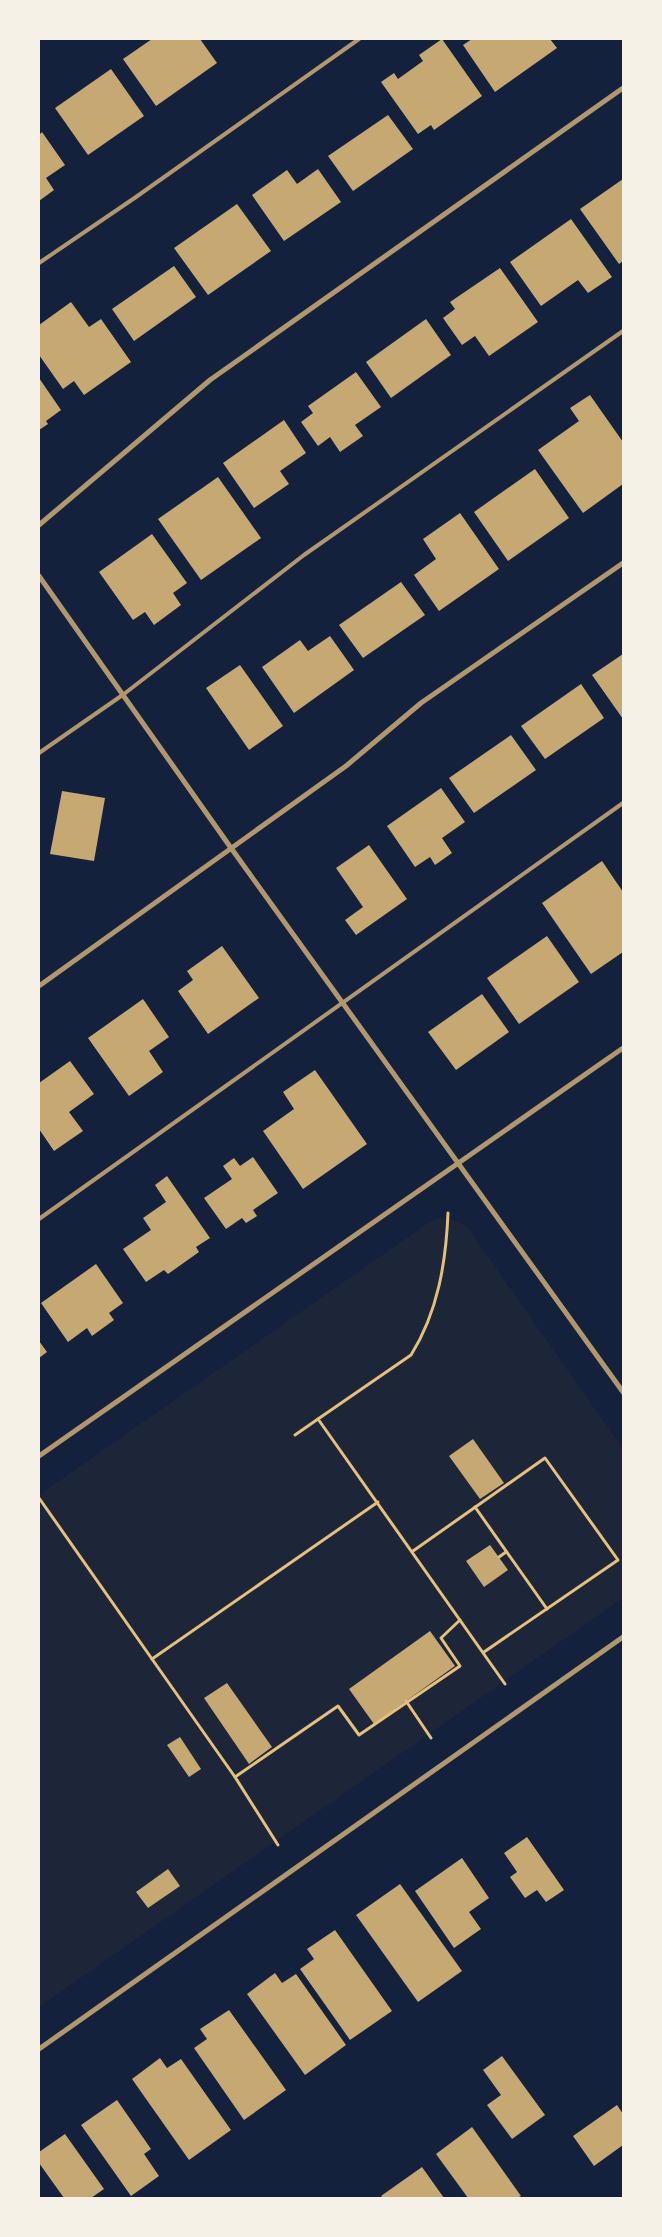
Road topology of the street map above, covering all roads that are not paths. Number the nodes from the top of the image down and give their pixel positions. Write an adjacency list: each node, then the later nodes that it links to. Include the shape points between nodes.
1 (358, 39): 3 (lane)
2 (623, 88): 5 (street, via 210,380)
3 (39, 262)
4 (623, 331): 8 (lane, via 304,555)
5 (39, 525)
6 (623, 563): 11 (street, via 421,702 346,766)
7 (39, 576): 8 (street)
8 (124, 694): 9 (lane); 11 (street)
9 (39, 754)
10 (623, 803): 13 (lane)
11 (231, 848): 12 (street); 13 (street)
12 (39, 986)
13 (342, 1002): 15 (street); 16 (lane)
14 (623, 1048): 15 (street)
15 (458, 1162): 17 (street); 18 (street)
16 (39, 1219)
17 (623, 1392)
18 (39, 1456)
19 (623, 1637): 20 (street)
20 (39, 2049)

